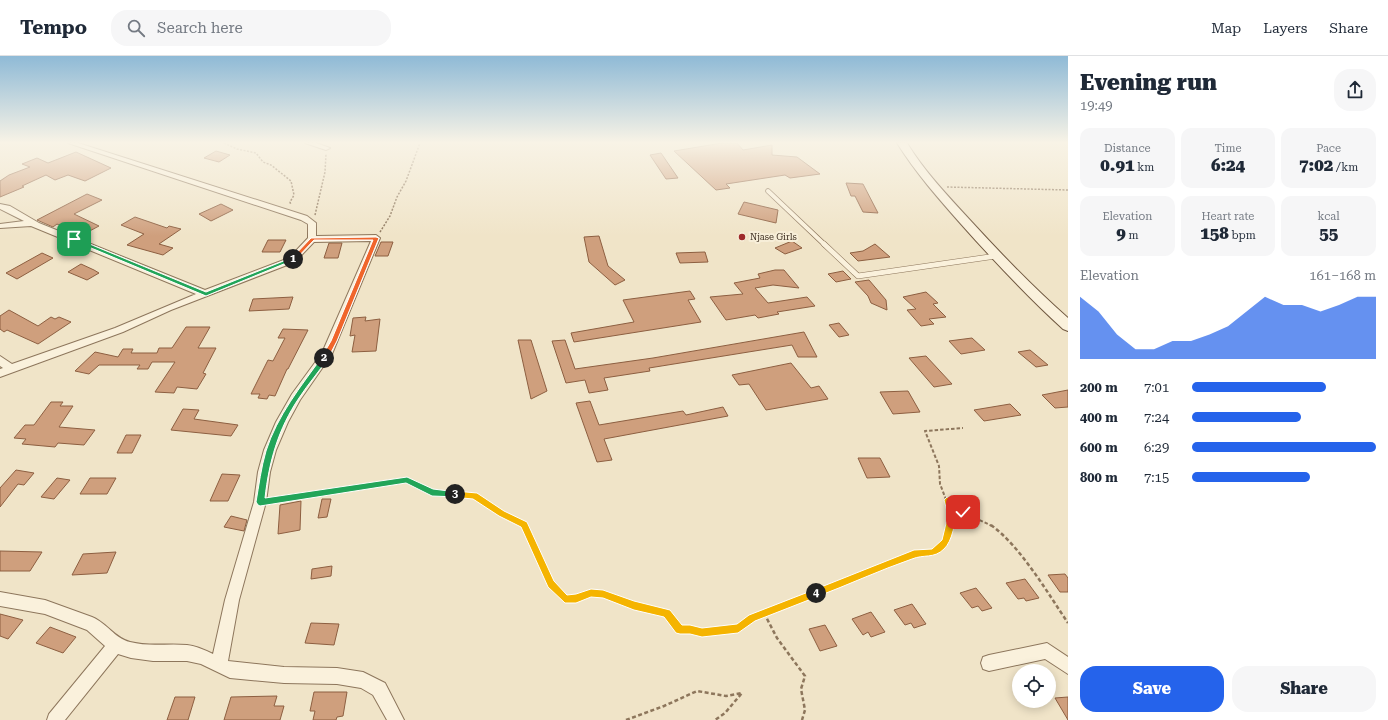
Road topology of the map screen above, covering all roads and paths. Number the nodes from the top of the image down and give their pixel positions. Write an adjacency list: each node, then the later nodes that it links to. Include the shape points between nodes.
1 (168, 174): 10 (street)
2 (282, 174): 10 (path, via 291,182 294,195 290,202 291,209)
3 (325, 174): 13 (path)
4 (409, 174): 14 (path, via 390,216)
5 (924, 174): 6 (main road)
6 (930, 182): 7 (path, via 948,187); 16 (main road)
7 (1068, 190)
8 (768, 191): 16 (lane, via 858,276)
9 (0, 206): 11 (street)
10 (296, 215): 13 (street)
11 (32, 223): 12 (street); 17 (street)
12 (0, 226)
13 (313, 226): 15 (street)
14 (376, 238): 15 (street); 24 (street, via 327,354 296,397 279,429 264,472)
15 (312, 239): 17 (street, via 292,260)
16 (996, 256): 18 (main road)
17 (206, 294): 20 (street, via 119,330)
18 (1068, 326)
19 (0, 360): 20 (street)
20 (11, 369): 21 (street)
21 (0, 373)
22 (963, 428): 23 (path, via 925,431 939,466 940,484)
23 (947, 500): 26 (path, via 952,515 945,541 933,552 914,554); 27 (path, via 963,512 990,525 1008,539)
24 (260, 502): 26 (path, via 407,480 432,493 474,496 524,525 551,584 565,599 591,593 603,594 667,613 680,630 702,632 738,628); 30 (street, via 232,600)
25 (0, 599): 28 (street, via 45,607 92,624)
26 (764, 613): 36 (path, via 777,640 806,676 801,689 805,710)
27 (1068, 624)
28 (115, 645): 30 (street, via 154,653 187,653 202,656); 32 (street)
29 (989, 663): 31 (street, via 1047,652)
30 (220, 665): 33 (street, via 230,670 337,676 363,680 379,689)
31 (1068, 666)
32 (55, 720)
33 (396, 720)
34 (626, 720): 35 (path, via 697,691 726,696 742,693 725,713)
35 (715, 720)
36 (802, 720)

